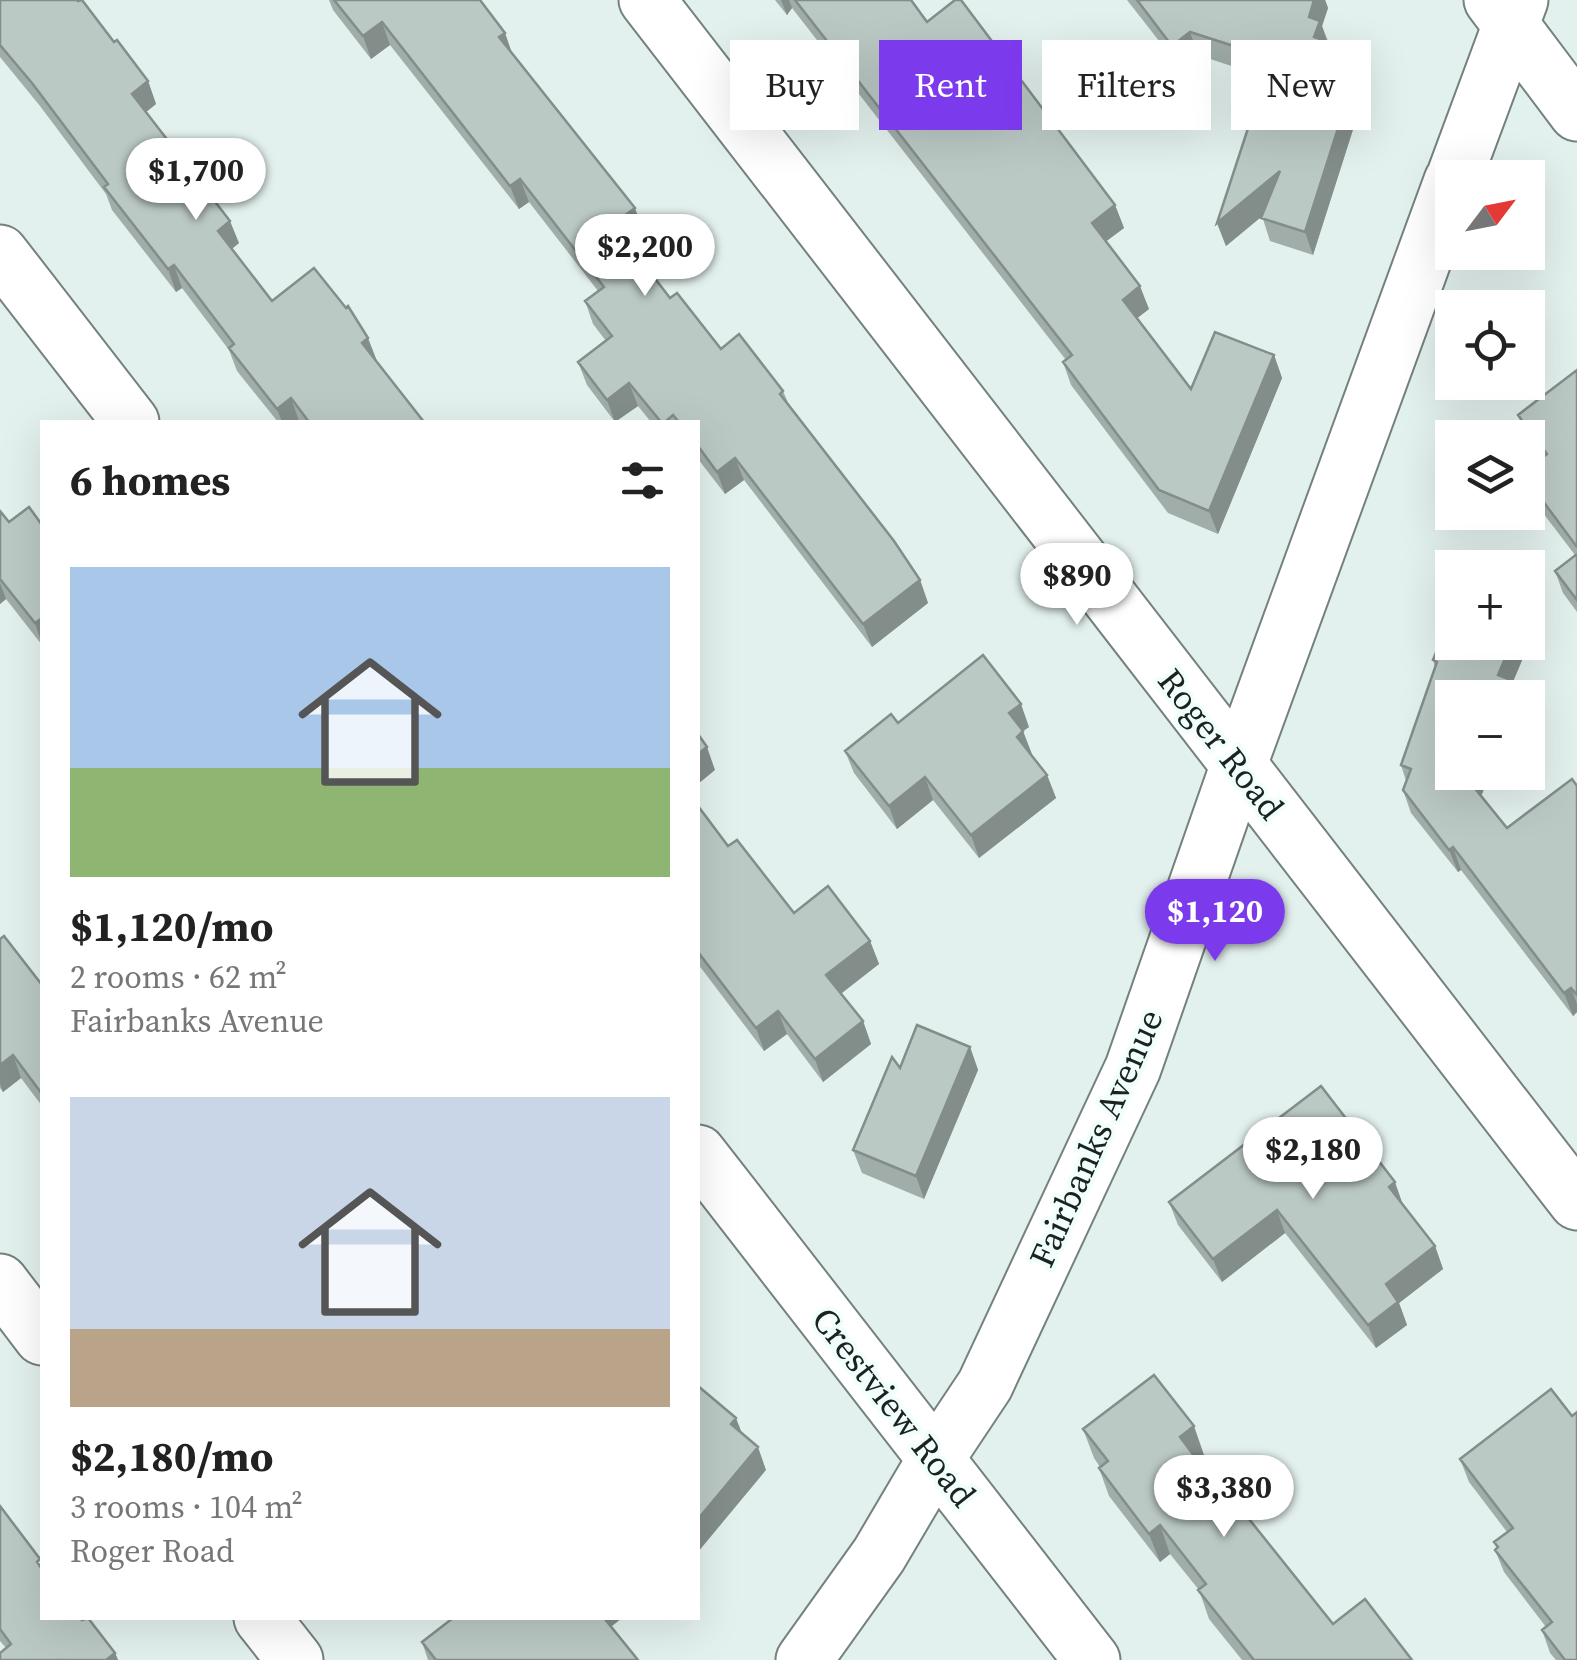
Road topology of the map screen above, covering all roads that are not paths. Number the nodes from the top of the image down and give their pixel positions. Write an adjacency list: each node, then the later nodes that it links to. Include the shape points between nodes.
1 (647, 0): 8 (street, Roger Road)
2 (1508, 8): 3 (street); 4 (street, Fairbanks Avenue)
3 (1577, 114)
4 (1459, 160)
5 (1435, 229): 8 (street, Fairbanks Avenue)
6 (0, 253): 7 (street)
7 (129, 420)
8 (1238, 767): 10 (street, Roger Road); 13 (street, Fairbanks Avenue, via 1134,1068 985,1385)
9 (700, 1156): 13 (street, Crestview Road)
10 (1577, 1202)
11 (0, 1282): 12 (street)
12 (40, 1334)
13 (935, 1460): 16 (street, Fairbanks Avenue, via 879,1555); 17 (street, Crestview Road)
14 (264, 1620): 15 (street)
15 (295, 1660)
16 (804, 1660)
17 (1092, 1660)

